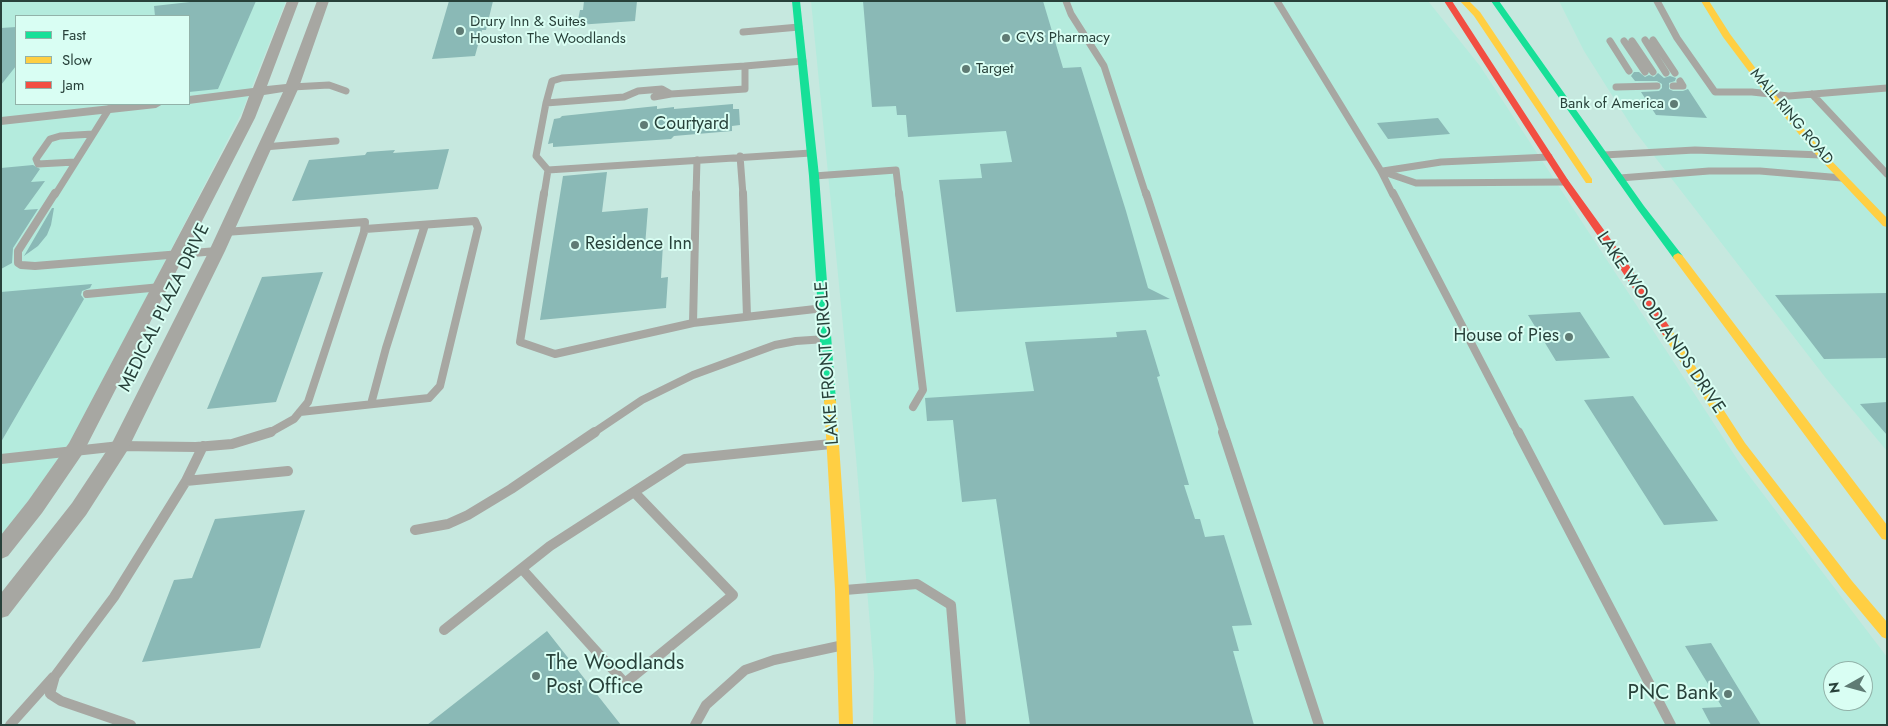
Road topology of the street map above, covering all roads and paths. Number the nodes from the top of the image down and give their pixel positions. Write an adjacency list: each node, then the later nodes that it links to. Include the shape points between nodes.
1 (293, 1): 27 (street, MEDICAL PLAZA DRIVE)
2 (323, 1): 24 (street, MEDICAL PLAZA DRIVE)
3 (796, 1): 12 (main road, LAKE FRONT CIRCLE)
4 (1066, 1): 96 (lane, via 1104,66)
5 (1277, 1): 51 (lane)
6 (1436, 1): 19 (main road)
7 (1448, 1): 19 (main road, LAKE WOODLANDS DRIVE)
8 (1464, 1): 44 (main road)
9 (1657, 1): 31 (lane, via 1677,38 1715,92)
10 (1705, 1): 31 (main road, MALL RING ROAD)
11 (1496, 2): 44 (main road)
12 (799, 28): 13 (lane); 17 (main road, LAKE FRONT CIRCLE)
13 (743, 32)
14 (1653, 40): 22 (lane)
15 (1621, 41): 16 (lane, via 1660,73); 20 (lane); 21 (lane)
16 (1642, 41)
17 (803, 61): 18 (lane); 43 (main road, LAKE FRONT CIRCLE)
18 (745, 66): 29 (lane, via 745,89); 36 (lane, via 562,78 552,81)
19 (1491, 67): 47 (main road, LAKE WOODLANDS DRIVE)
20 (1629, 72)
21 (1641, 72)
22 (1675, 73)
23 (1634, 80): 25 (lane, via 1648,84)
24 (292, 87): 27 (street); 28 (lane, via 329,85); 42 (street, MEDICAL PLAZA DRIVE)
25 (1616, 87)
26 (1887, 88): 30 (lane)
27 (260, 91): 35 (street); 63 (street, MEDICAL PLAZA DRIVE)
28 (346, 91)
29 (671, 94): 32 (lane, via 662,89 638,90); 33 (lane)
30 (1812, 94): 31 (lane); 52 (lane)
31 (1771, 95): 45 (main road, MALL RING ROAD)
32 (624, 97): 34 (lane); 36 (lane)
33 (654, 97)
34 (634, 99)
35 (190, 100)
36 (546, 103): 50 (lane, via 536,156)
37 (147, 105): 38 (street)
38 (109, 109): 39 (street); 40 (lane)
39 (1, 121)
40 (93, 134): 49 (lane); 49 (lane, via 50,139 36,159 38,164)
41 (336, 141): 42 (lane)
42 (264, 147): 61 (street, MEDICAL PLAZA DRIVE)
43 (812, 153): 46 (lane); 53 (main road, LAKE FRONT CIRCLE)
44 (1589, 155): 45 (lane, via 1695,150); 47 (main road); 54 (main road); 56 (main road)
45 (1821, 155): 55 (main road, MALL RING ROAD)
46 (740, 156): 48 (lane); 67 (lane, via 745,221)
47 (1549, 157): 51 (lane, via 1440,162); 57 (main road, LAKE WOODLANDS DRIVE)
48 (697, 160): 50 (lane); 68 (lane)
49 (75, 162): 63 (lane, via 18,251 18,263 36,266)
50 (548, 170): 68 (lane, via 520,342 555,354)
51 (1381, 171): 57 (lane, via 1416,183); 97 (lane)
52 (1887, 174)
53 (814, 176): 66 (main road, LAKE FRONT CIRCLE); 71 (lane, via 896,170 924,390)
54 (1620, 178): 55 (lane, via 1710,171); 56 (main road); 82 (main road)
55 (1842, 178): 58 (main road, MALL RING ROAD)
56 (1597, 180): 57 (main road)
57 (1565, 182): 88 (main road, LAKE WOODLANDS DRIVE, via 1742,446)
58 (1886, 221)
59 (425, 225): 60 (lane); 70 (lane); 70 (lane, via 475,221 478,228 440,386 429,398)
60 (365, 229): 61 (lane, via 365,222); 72 (lane, via 308,402)
61 (225, 232): 62 (street, MEDICAL PLAZA DRIVE)
62 (217, 251): 63 (lane); 74 (street, MEDICAL PLAZA DRIVE)
63 (178, 254): 64 (street, MEDICAL PLAZA DRIVE)
64 (161, 287): 65 (lane); 76 (street, MEDICAL PLAZA DRIVE)
65 (87, 294)
66 (824, 308): 67 (lane); 69 (main road, LAKE FRONT CIRCLE)
67 (746, 316): 68 (lane)
68 (693, 323)
69 (826, 339): 73 (main road, LAKE FRONT CIRCLE); 81 (lane, via 775,345 693,375 642,400 511,490 468,515 448,524)
70 (371, 404): 72 (lane)
71 (913, 407)
72 (300, 412): 75 (lane, via 294,419 266,434 232,444)
73 (833, 444): 80 (lane, via 685,459); 85 (main road, LAKE FRONT CIRCLE)
74 (120, 446): 75 (lane); 76 (lane); 86 (street, MEDICAL PLAZA DRIVE, via 79,509)
75 (203, 446): 79 (lane)
76 (73, 452): 77 (lane); 83 (street, MEDICAL PLAZA DRIVE)
77 (1, 459)
78 (288, 471): 79 (lane)
79 (186, 481): 90 (lane, via 114,597)
80 (634, 492): 84 (lane, via 550,546); 84 (lane, via 734,595 625,683)
81 (415, 530)
82 (1887, 536)
83 (1, 550)
84 (522, 569): 87 (lane)
85 (842, 590): 89 (main road, LAKE FRONT CIRCLE); 95 (lane, via 917,584 951,604)
86 (1, 609)
87 (444, 630)
88 (1887, 634)
89 (844, 645): 93 (lane, via 774,660 745,670 706,705); 94 (main road, LAKE FRONT CIRCLE)
90 (54, 676): 91 (lane); 92 (lane, via 50,694 61,701)
91 (10, 725)
92 (131, 725)
93 (695, 725)
94 (846, 725)
95 (961, 725)
96 (1319, 725)
97 (1671, 725)

